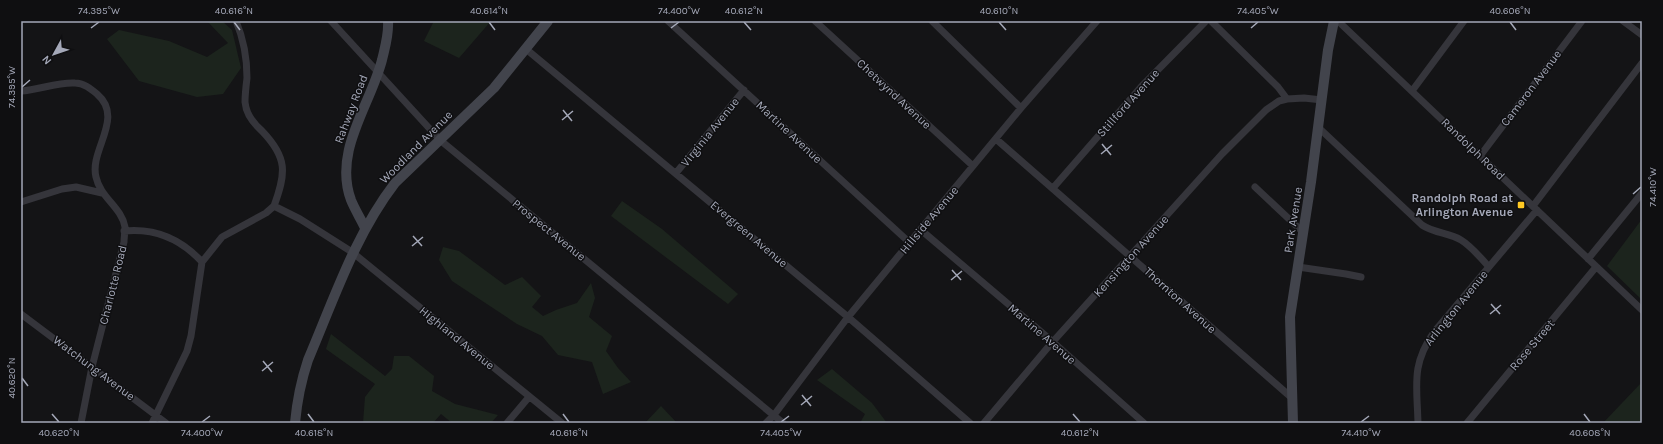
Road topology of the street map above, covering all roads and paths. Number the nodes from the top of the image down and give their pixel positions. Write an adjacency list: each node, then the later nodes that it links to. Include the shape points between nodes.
1 (236, 21): 37 (street, via 246,48 245,103 254,124 272,142 282,161 279,191)
2 (331, 21): 19 (street, Prospect Avenue)
3 (388, 21): 19 (street, Rahway Road, via 387,40)
4 (548, 21): 17 (street, Woodland Avenue)
5 (668, 21): 20 (street, Martine Avenue)
6 (815, 21): 30 (street, Chetwynd Avenue)
7 (932, 21): 25 (street)
8 (1096, 21): 25 (street, Hillside Avenue)
9 (1206, 21): 33 (street, Stillford Avenue, via 1141,87)
10 (1210, 21): 23 (street, via 1278,87)
11 (1334, 21): 24 (street, Park Avenue)
12 (1338, 21): 22 (street, Randolph Road)
13 (1464, 21): 22 (street)
14 (1582, 21): 29 (street, Cameron Avenue)
15 (1623, 21): 16 (street)
16 (1642, 35)
17 (526, 49): 28 (street, Woodland Avenue, via 494,88); 31 (street, Evergreen Avenue)
18 (1642, 63): 38 (street, Arlington Avenue)
19 (379, 72): 28 (street, Prospect Avenue); 39 (street, Rahway Road, via 355,130 347,161 351,200)
20 (744, 90): 31 (street, Virginia Avenue); 43 (street, Martine Avenue)
21 (21, 91): 34 (street, via 77,83 90,88 100,96 108,111 107,125 95,164 95,177)
22 (1412, 91): 29 (street, Randolph Road)
23 (1287, 99): 24 (street); 45 (street, Kensington Avenue, via 1273,104 1222,154)
24 (1322, 100): 26 (street, Park Avenue)
25 (1021, 108): 27 (street, Hillside Avenue)
26 (1319, 128): 42 (street, Park Avenue); 49 (street, via 1422,225 1462,241)
27 (996, 139): 30 (street, Hillside Avenue); 33 (street, Thornton Avenue)
28 (440, 140): 39 (street, Woodland Avenue, via 395,182); 60 (street, Prospect Avenue)
29 (1480, 156): 38 (street, Randolph Road)
30 (973, 166): 40 (street, Hillside Avenue)
31 (676, 173): 54 (street, Evergreen Avenue)
32 (1255, 187): 42 (street)
33 (1053, 188): 45 (street, Thornton Avenue)
34 (102, 193): 36 (street, via 76,187); 41 (street, via 122,218)
35 (1642, 193): 46 (street)
36 (21, 202)
37 (274, 206): 44 (street, Highland Avenue); 47 (street, via 222,237)
38 (1535, 208): 46 (street, Randolph Road); 49 (street, Arlington Avenue)
39 (365, 228): 44 (street, Woodland Avenue)
40 (921, 230): 43 (street, Hillside Avenue); 55 (street, Martine Avenue)
41 (124, 231): 47 (street, Charlotte Road, via 145,231 166,236 182,244); 56 (street, Charlotte Road, via 124,242)
42 (1304, 233): 48 (street, Park Avenue)
43 (910, 243): 54 (street, Hillside Avenue)
44 (353, 253): 57 (street, Highland Avenue); 64 (street, Woodland Avenue, via 302,380)
45 (1130, 256): 55 (street, Kensington Avenue); 58 (street, Thornton Avenue)
46 (1588, 259): 50 (street, Randolph Road)
47 (202, 262): 59 (street, via 187,350)
48 (1298, 267): 51 (street); 58 (street, Park Avenue, via 1290,317)
49 (1489, 267): 73 (street, Arlington Avenue, via 1424,347 1416,374)
50 (1596, 267): 52 (street, Randolph Road); 74 (street, Rose Street)
51 (1361, 277)
52 (1642, 310)
53 (21, 314): 56 (street, Watchung Avenue)
54 (848, 317): 60 (street, Hillside Avenue); 69 (street, Evergreen Avenue)
55 (1053, 342): 70 (street, Kensington Avenue); 71 (street, Martine Avenue)
56 (92, 367): 59 (street, Watchung Avenue); 61 (street, Charlotte Road)
57 (529, 397): 65 (street); 66 (street, Highland Avenue)
58 (1292, 398): 72 (street, Park Avenue)
59 (155, 415): 62 (street); 63 (street, Watchung Avenue)
60 (774, 415): 67 (street, Hillside Avenue); 68 (street, Prospect Avenue)
61 (81, 423)
62 (152, 423)
63 (166, 423)
64 (295, 423)
65 (506, 423)
66 (562, 423)
67 (766, 423)
68 (783, 423)
69 (970, 423)
70 (984, 423)
71 (1144, 423)
72 (1293, 423)
73 (1418, 423)
74 (1467, 423)

